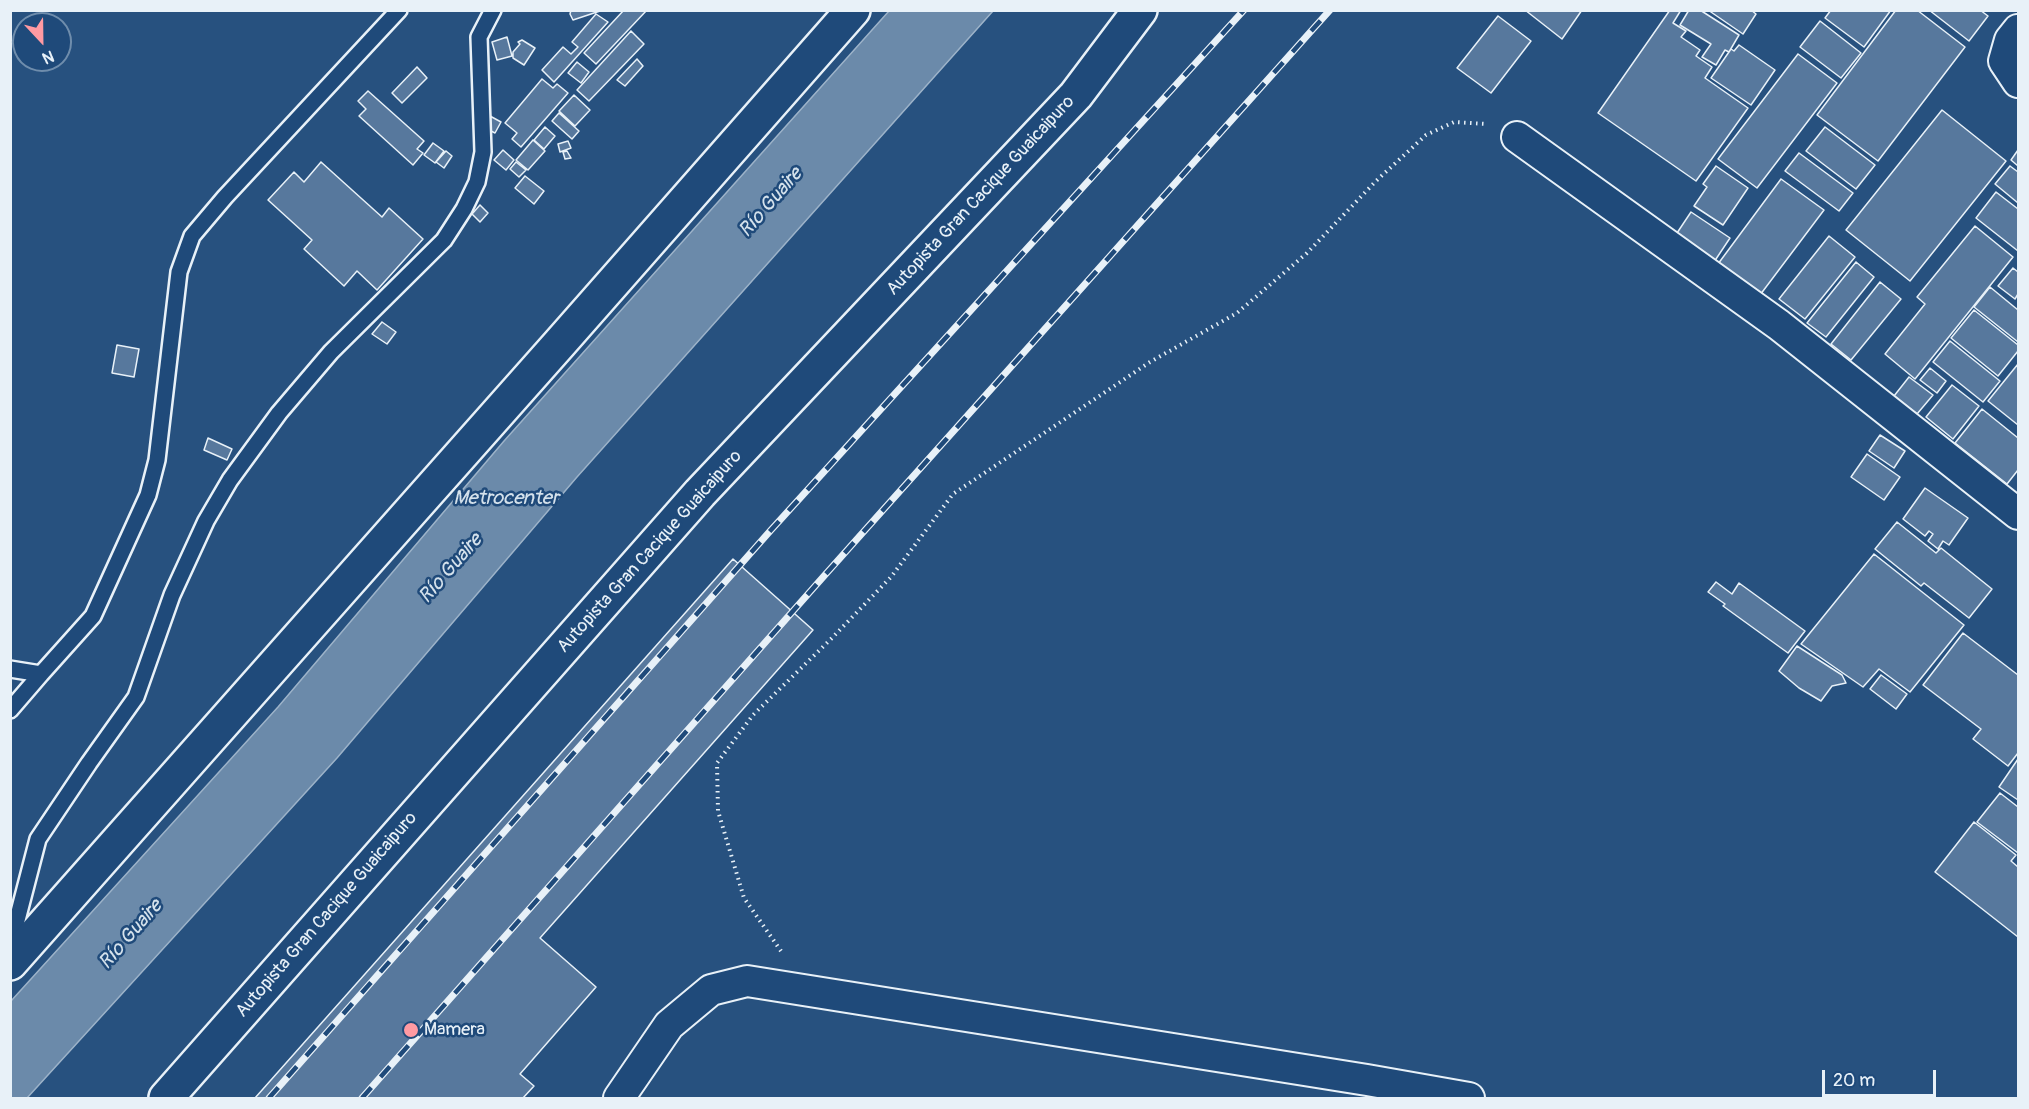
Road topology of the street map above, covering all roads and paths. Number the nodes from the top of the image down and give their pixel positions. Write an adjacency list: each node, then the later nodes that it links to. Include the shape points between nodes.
1 (399, 10): 10 (lane, via 192,236 179,272 158,460 148,495 93,616)
2 (493, 10): 12 (lane, via 479,37 483,152 477,182 464,208 444,240 331,352 279,413 230,480 172,595 136,697 38,839)
3 (853, 10): 13 (highway)
4 (1140, 10): 15 (highway, Autopista Gran Cacique Guaicaipuro, via 1076,95 700,494)
5 (2019, 30): 6 (street, via 2010,40 2004,61)
6 (2019, 82)
7 (1517, 137): 8 (street, via 1779,325); 14 (path, via 1493,124 1454,122 1426,135 1306,253 1237,313 1150,362 953,494 891,577 753,715 717,763 718,811 744,898)
8 (2019, 514)
9 (10, 669): 10 (lane)
10 (41, 674): 11 (lane)
11 (10, 710)
12 (10, 947)
13 (10, 963)
14 (809, 992): 16 (street, via 747,981 711,990 669,1025); 17 (street)
15 (166, 1098)
16 (619, 1098)
17 (1468, 1098)

